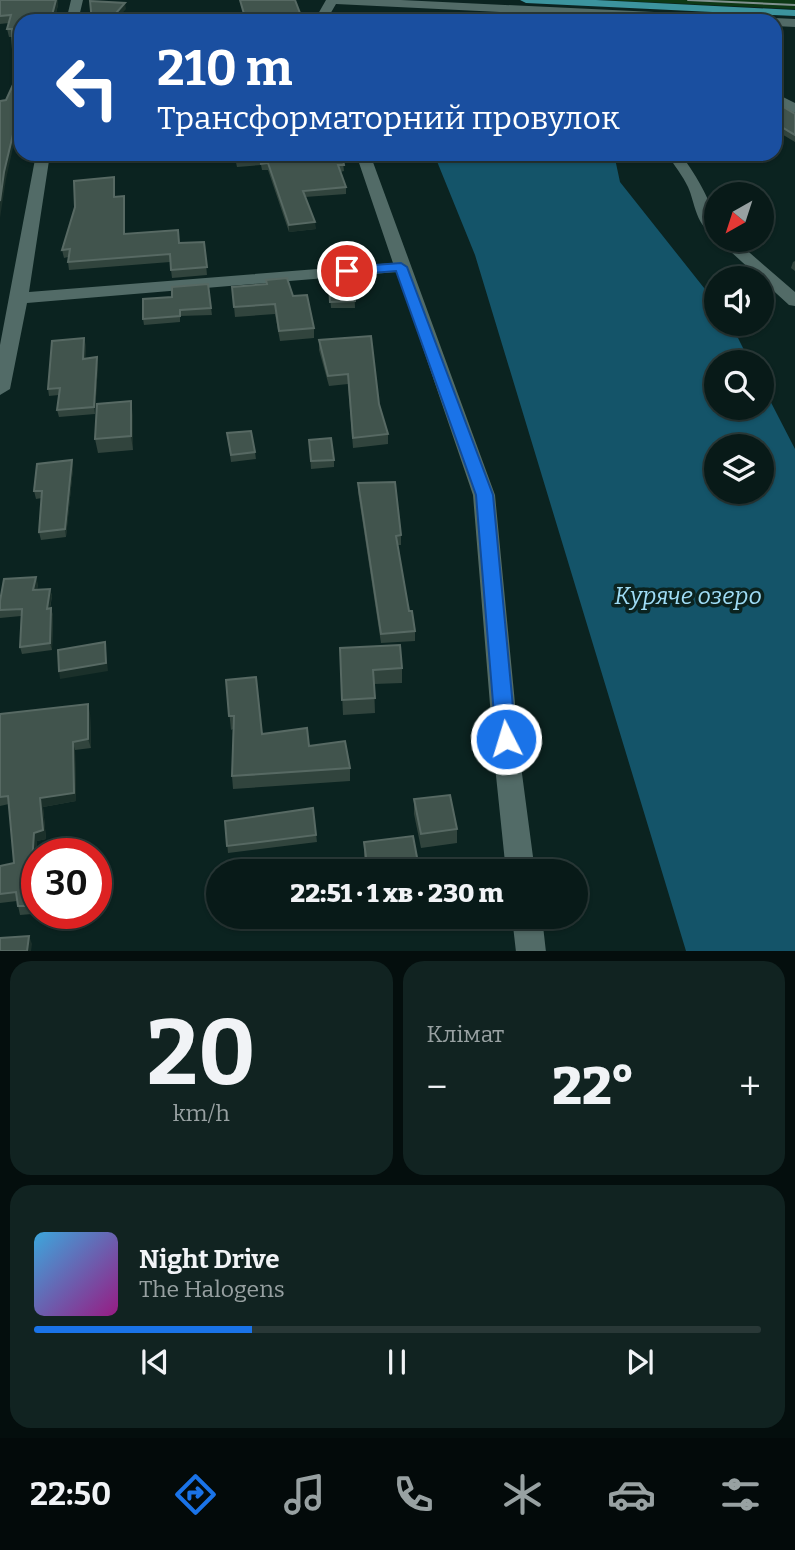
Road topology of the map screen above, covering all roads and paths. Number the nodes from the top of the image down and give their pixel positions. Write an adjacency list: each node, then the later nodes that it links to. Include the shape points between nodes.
1 (332, 0): 3 (street)
2 (526, 0): 3 (highway)
3 (575, 7): 4 (highway); 5 (street)
4 (795, 13)
5 (596, 14)
6 (42, 161): 12 (street)
7 (365, 161): 11 (street)
8 (679, 161): 9 (street, via 696,188)
9 (704, 213)
10 (740, 252): 13 (street)
11 (401, 267): 12 (street); 15 (street, via 484,495)
12 (19, 298): 14 (street)
13 (795, 301)
14 (0, 389)
15 (519, 859)
16 (528, 929): 17 (street)
17 (531, 951)

